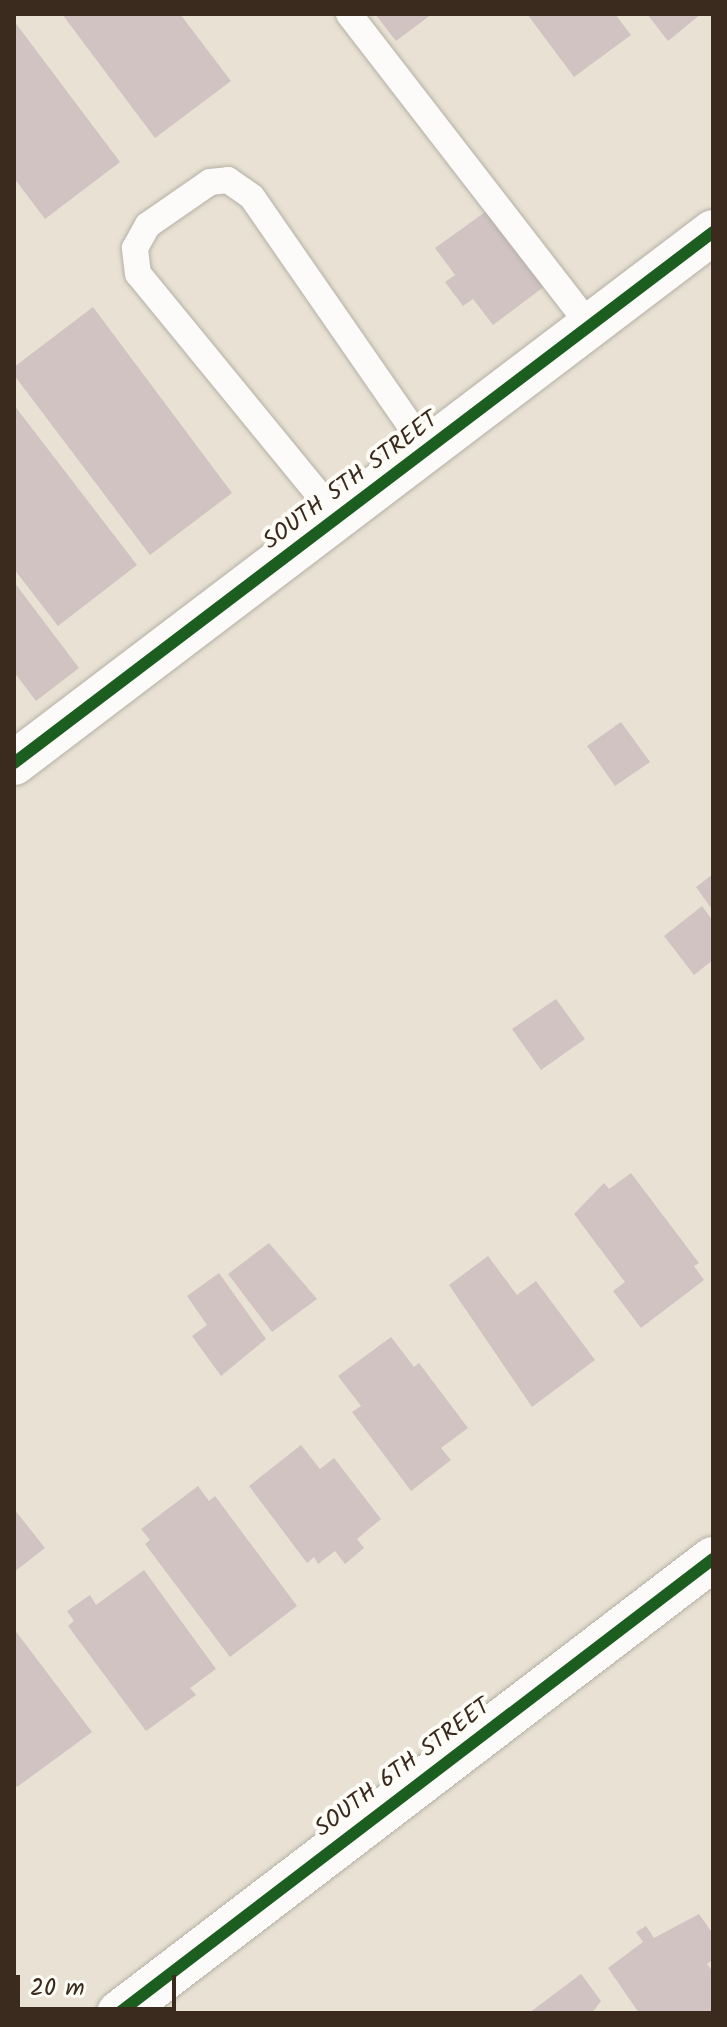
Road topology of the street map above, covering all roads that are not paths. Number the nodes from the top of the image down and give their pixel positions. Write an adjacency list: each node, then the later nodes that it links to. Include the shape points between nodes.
1 (349, 14): 3 (lane)
2 (713, 232): 3 (street, SOUTH 5TH STREET)
3 (590, 326): 4 (street, SOUTH 5TH STREET)
4 (427, 450): 5 (street, SOUTH 5TH STREET); 5 (lane, via 252,197 228,180 210,182 148,225 135,248 138,274)
5 (338, 518): 6 (street, SOUTH 5TH STREET)
6 (14, 763)
7 (713, 1559): 8 (street, SOUTH 6TH STREET)
8 (119, 2013)

